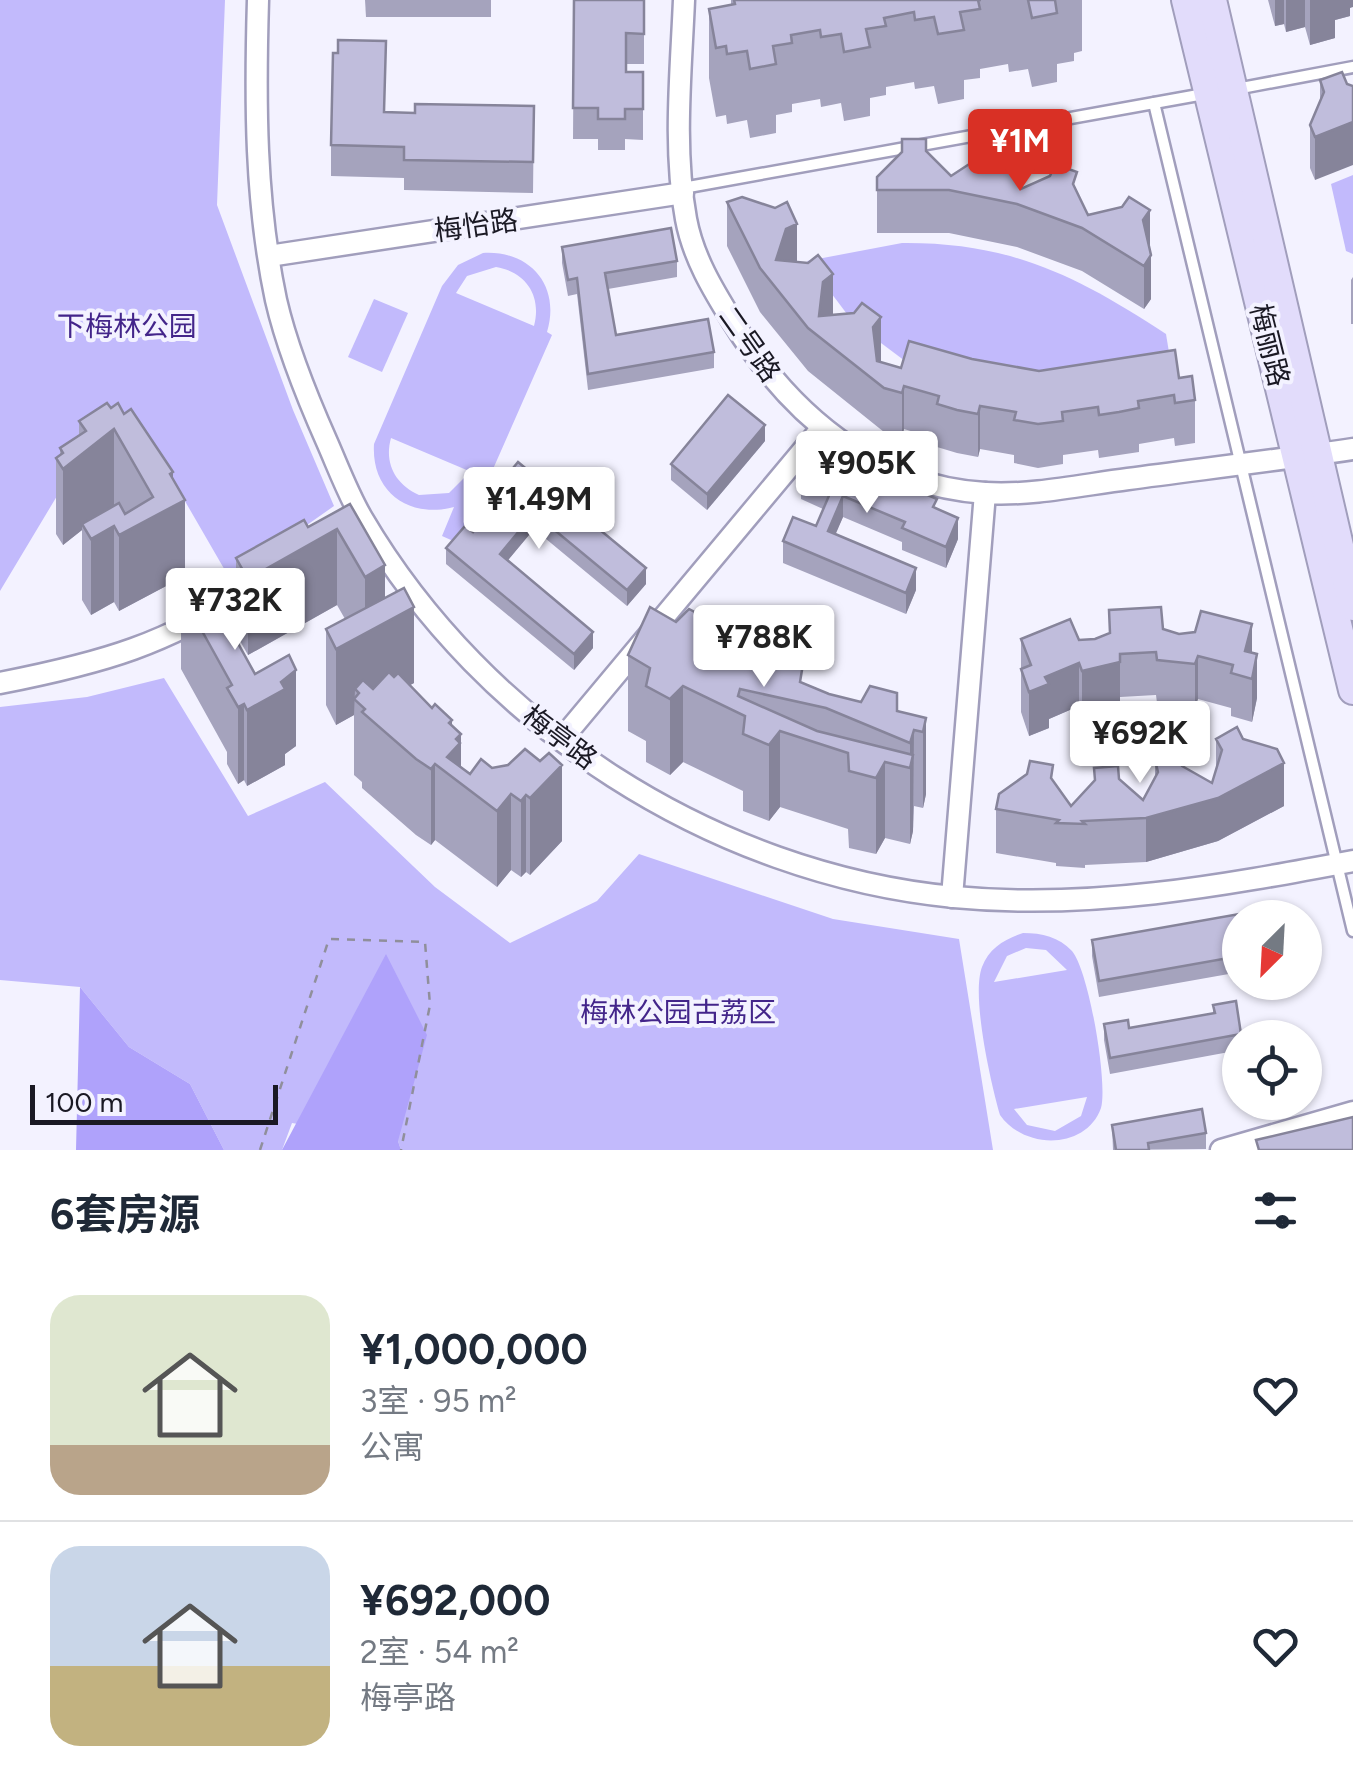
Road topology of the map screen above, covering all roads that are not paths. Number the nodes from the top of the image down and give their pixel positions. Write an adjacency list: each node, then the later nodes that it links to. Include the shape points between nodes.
1 (258, 0): 9 (street, 梅亭路, via 256,113)
2 (684, 0): 8 (street, 二号路)
3 (1186, 0): 6 (street, 梅丽路)
4 (1212, 0): 6 (street, 梅丽路)
5 (1353, 68): 6 (lane)
6 (1221, 91): 7 (lane); 12 (street, 梅丽路)
7 (1154, 104): 8 (lane); 13 (lane)
8 (683, 191): 9 (street, 梅怡路); 10 (street, 二号路, via 706,278 760,362)
9 (269, 256): 19 (street, 梅亭路, via 276,302 353,522 470,660)
10 (821, 429): 14 (street, 二号路, via 898,474); 19 (street)
11 (1353, 449): 12 (street, 二号路)
12 (1307, 455): 13 (street, 二号路); 16 (street, 梅丽路); 18 (street, 梅丽路)
13 (1241, 464): 14 (street, 二号路); 20 (lane)
14 (984, 493): 21 (street)
15 (281, 572): 17 (street, via 156,644)
16 (1353, 606)
17 (0, 683)
18 (1353, 690)
19 (561, 740): 21 (street, 梅亭路, via 619,781 746,845 882,886)
20 (1345, 863): 21 (street, 梅亭路, via 1182,893 1028,901); 22 (lane)
21 (952, 896)
22 (1353, 931)
23 (1353, 1112): 24 (street)
24 (1221, 1150)

